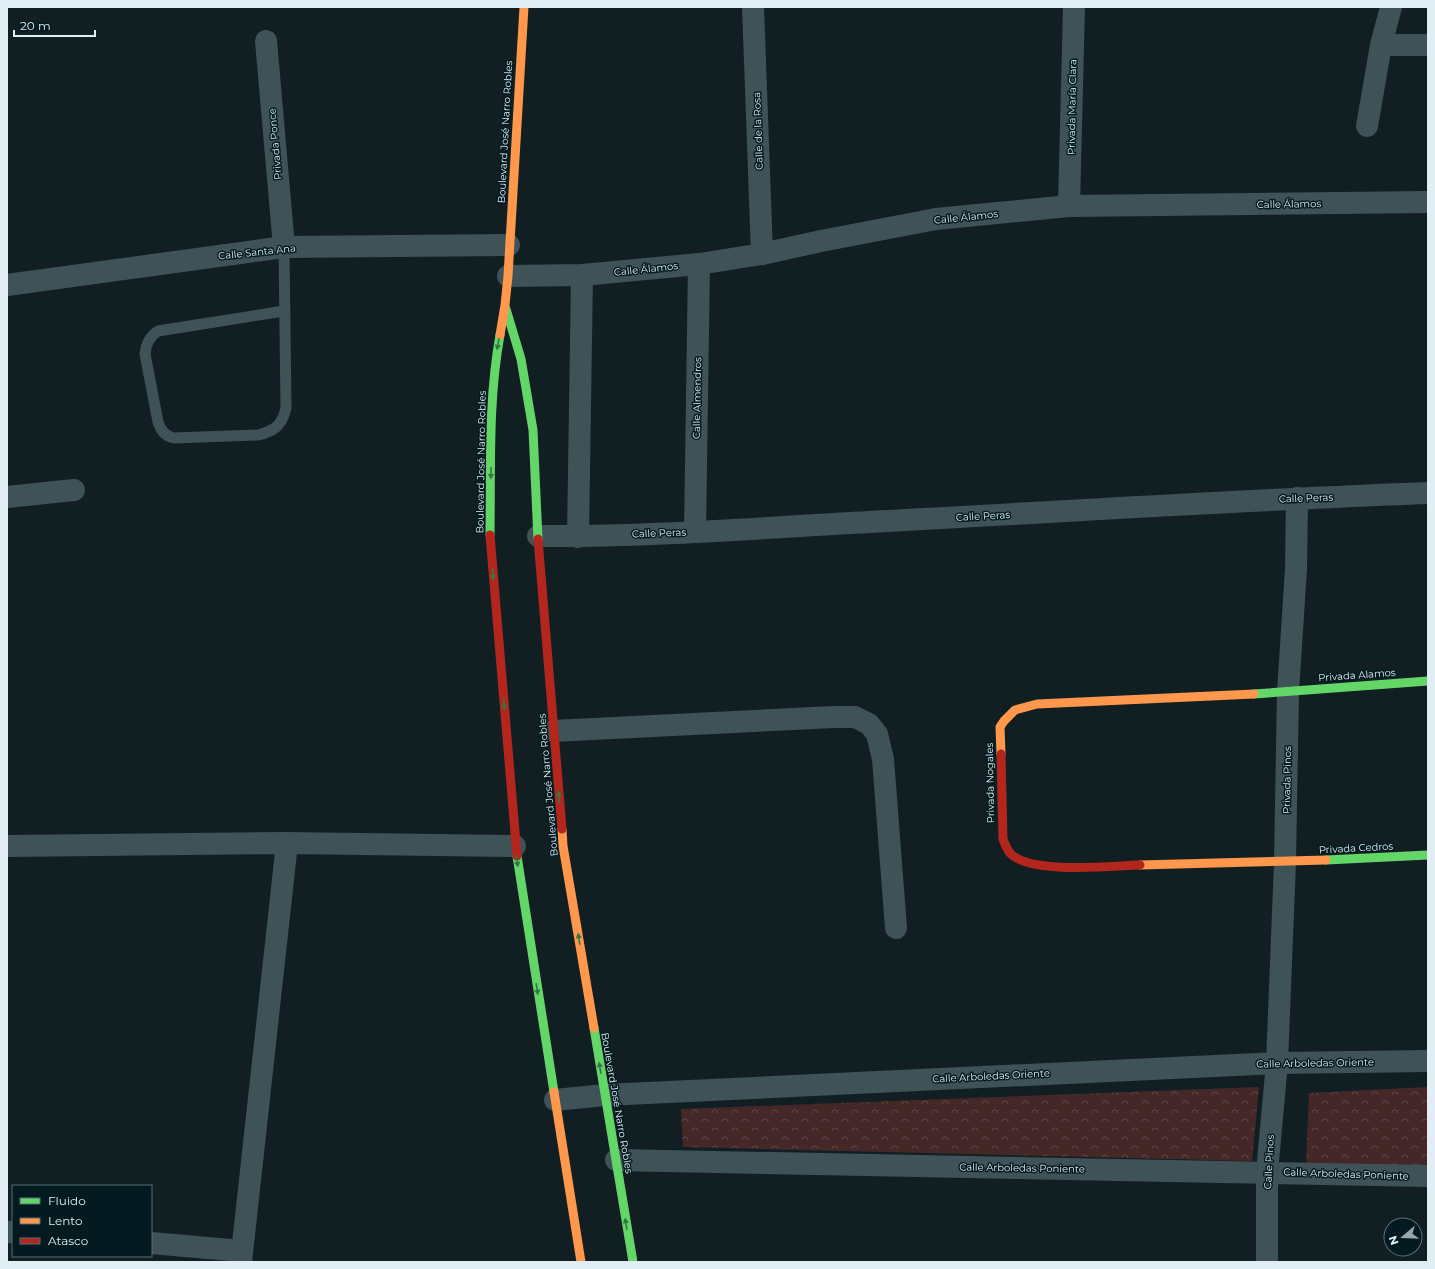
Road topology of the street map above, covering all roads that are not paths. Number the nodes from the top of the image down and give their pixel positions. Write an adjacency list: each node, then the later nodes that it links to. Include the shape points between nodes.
1 (524, 7): 11 (street, Boulevard José Narro Robles)
2 (753, 7): 13 (street, Calle de la Rosa)
3 (1074, 7): 10 (street, Privada María Clara)
4 (1391, 7): 6 (street)
5 (266, 40): 12 (street, Privada Ponce)
6 (1381, 45): 7 (street); 8 (street)
7 (1428, 45)
8 (1367, 126)
9 (1428, 202): 10 (street, Calle Álamos)
10 (1069, 206): 13 (street, Calle Álamos, via 936,219)
11 (510, 245): 12 (street, Calle Santa Ana); 16 (street, Boulevard José Narro Robles)
12 (284, 247): 17 (street, Calle Santa Ana); 19 (lane)
13 (762, 254): 14 (street, Calle Álamos)
14 (699, 264): 15 (street, Calle Álamos); 24 (street, Calle Almendros)
15 (582, 275): 16 (street, Calle Álamos); 26 (street)
16 (508, 276): 18 (street, Boulevard José Narro Robles)
17 (7, 286)
18 (505, 305): 25 (street, Boulevard José Narro Robles, via 521,359 533,430); 34 (street, Boulevard José Narro Robles, one-way to 34, via 494,375 490,535)
19 (284, 311): 19 (lane, via 158,331 152,335 145,354 158,422 163,433 174,438 258,435 268,433 277,426 283,419 286,408)
20 (74, 490): 22 (street)
21 (1428, 493): 23 (street, Calle Peras)
22 (7, 497)
23 (1298, 498): 24 (street, Calle Peras); 28 (street, Privada Pinos)
24 (695, 532): 26 (street, Calle Peras)
25 (538, 536): 26 (street, Calle Peras); 30 (street, Boulevard José Narro Robles)
26 (578, 537)
27 (1428, 681): 28 (street, Privada Alamos)
28 (1288, 692): 29 (street, Privada Alamos, via 1037,704 1018,708 1006,716); 36 (street, Privada Pinos)
29 (1000, 727): 31 (street, Privada Nogales)
30 (553, 731): 37 (street, via 834,717 855,717 869,724 877,734 883,759); 40 (street, Boulevard José Narro Robles, one-way to 30, via 563,846)
31 (1003, 839): 36 (street, Privada Cedros, via 1011,854 1026,862 1048,866)
32 (287, 843): 33 (street); 34 (street); 46 (street)
33 (7, 846)
34 (515, 846): 41 (street, Boulevard José Narro Robles, one-way to 41)
35 (1428, 855): 36 (street, Privada Cedros)
36 (1285, 862): 39 (street, Privada Pinos)
37 (896, 928)
38 (1428, 1061): 39 (street, Calle Arboledas Oriente)
39 (1277, 1062): 40 (street, Calle Arboledas Oriente); 43 (street, Calle Pinos)
40 (605, 1095): 41 (street, Calle Arboledas Oriente); 42 (street, Boulevard José Narro Robles)
41 (555, 1100): 47 (street, Boulevard José Narro Robles)
42 (616, 1160): 43 (street, Calle Arboledas Poniente); 48 (street, Boulevard José Narro Robles, one-way to 42)
43 (1267, 1172): 44 (street, Calle Arboledas Poniente); 49 (street, Calle Pinos)
44 (1428, 1176)
45 (152, 1243): 46 (street)
46 (242, 1256)
47 (581, 1262)
48 (633, 1262)
49 (1267, 1262)

